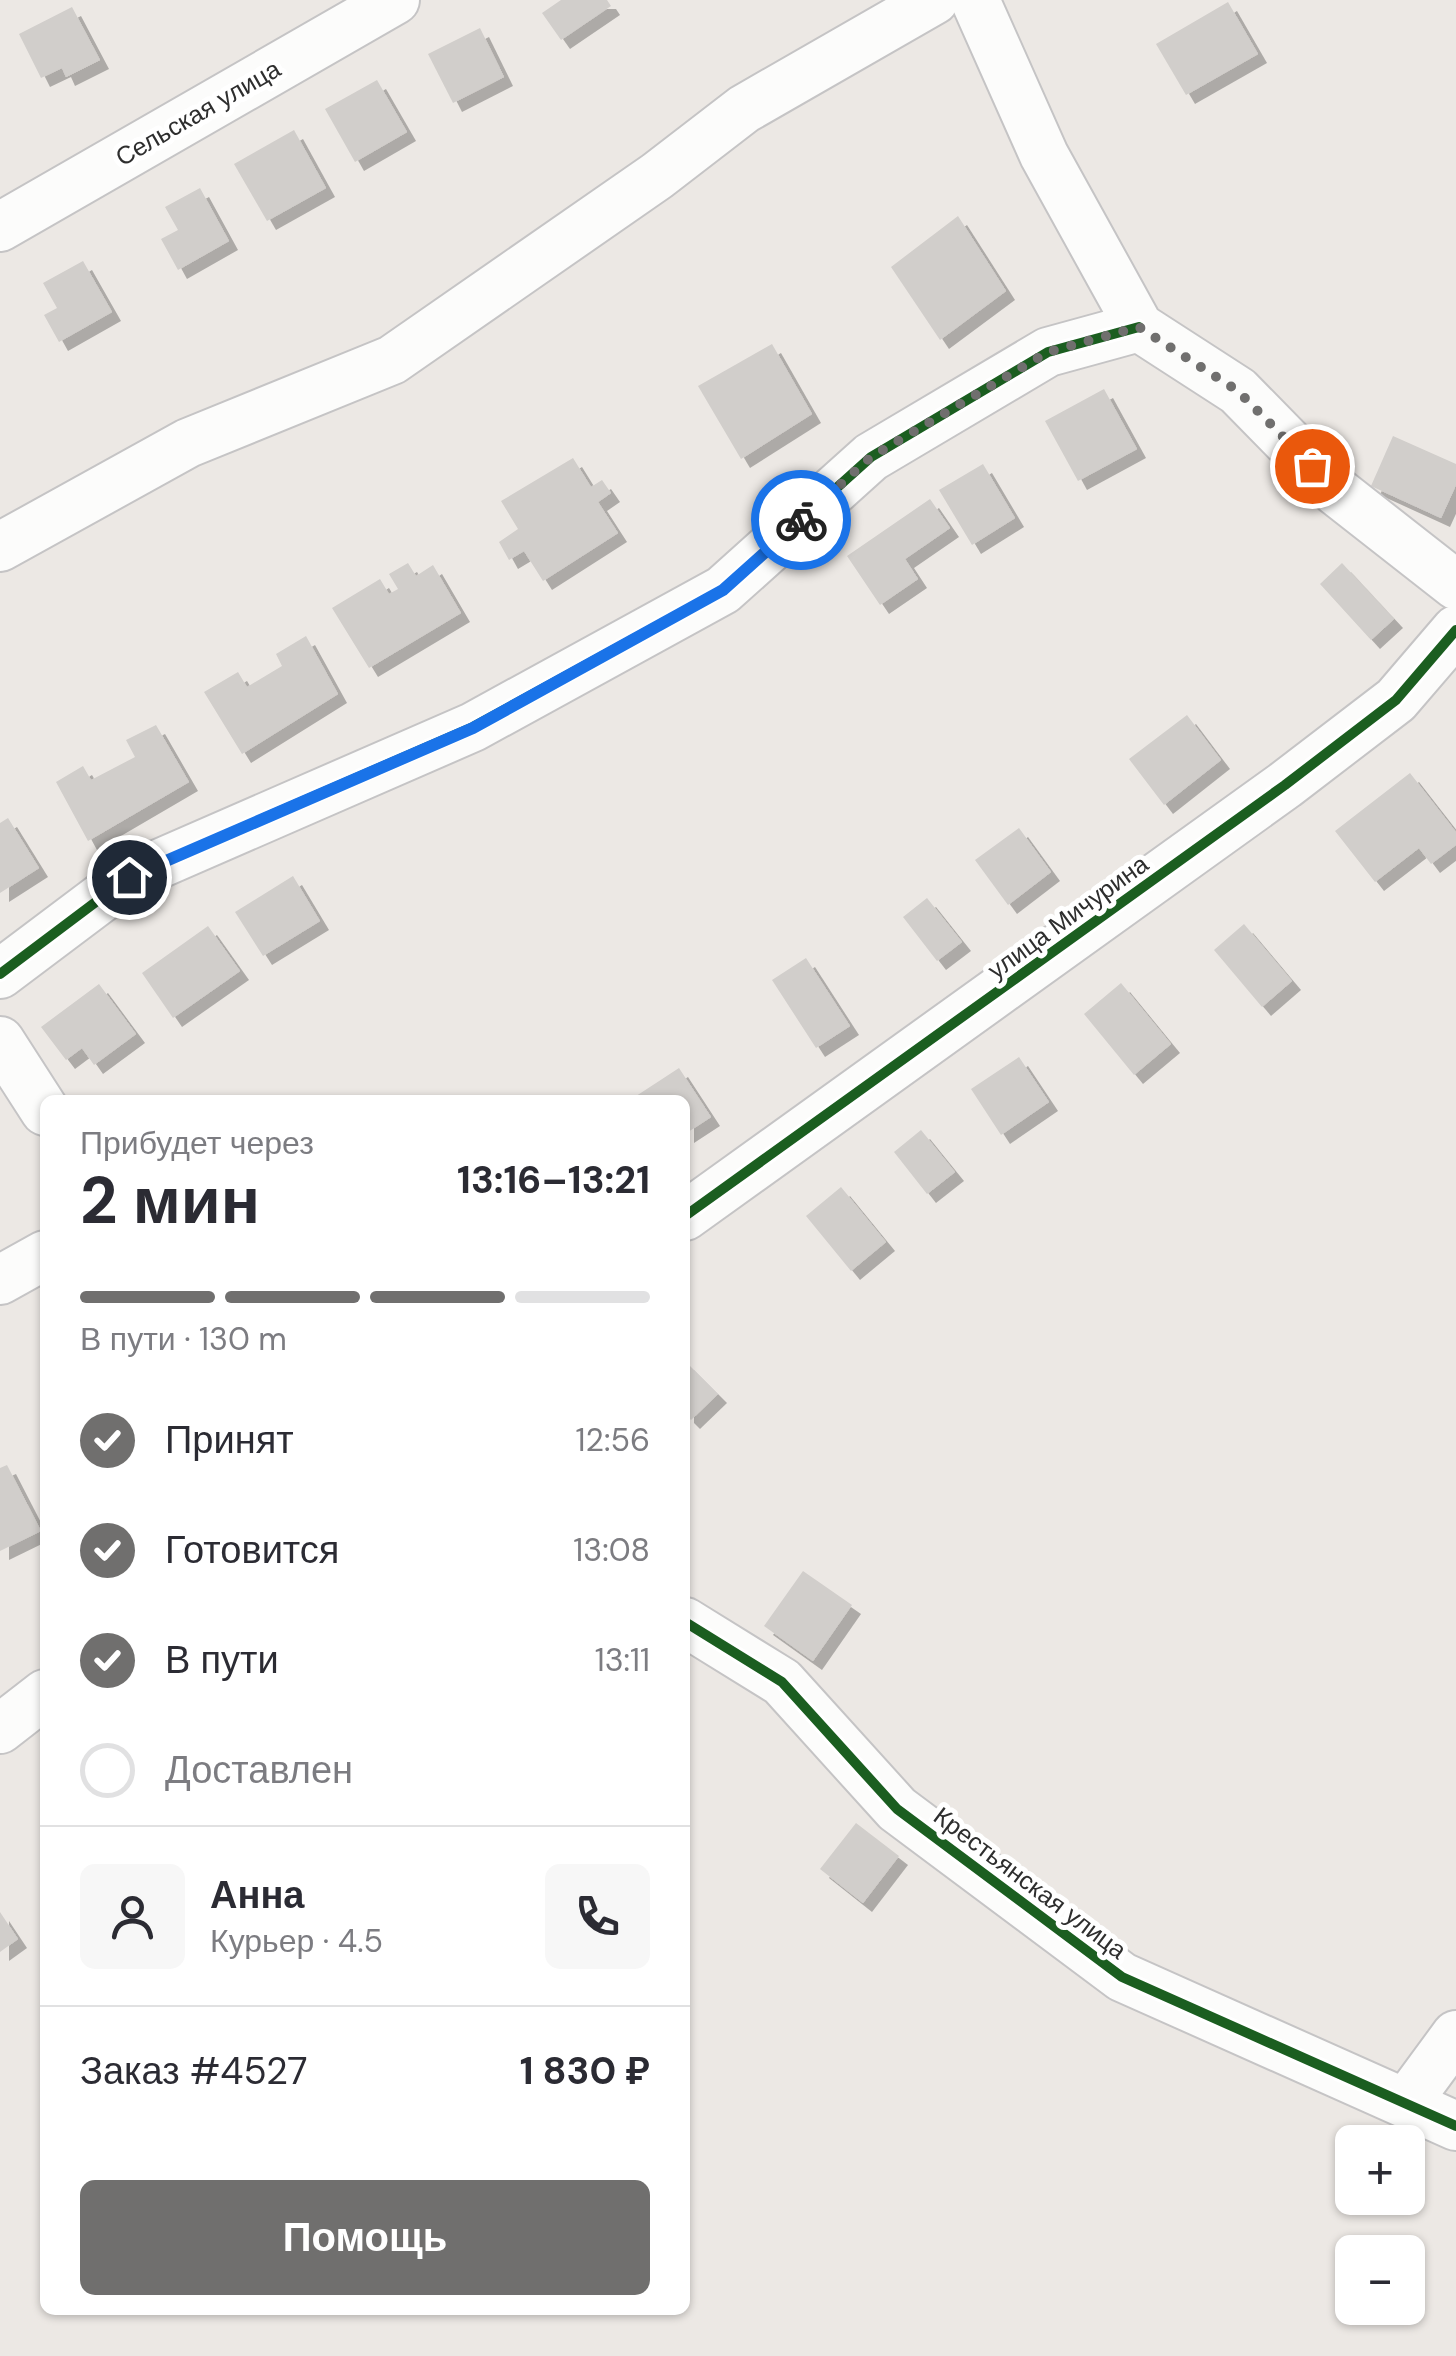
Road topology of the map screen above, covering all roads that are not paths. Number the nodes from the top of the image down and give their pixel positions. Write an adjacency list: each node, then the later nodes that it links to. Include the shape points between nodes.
1 (396, 0): 4 (street, Сельская улица)
2 (934, 0): 6 (street, via 744,109 392,360 188,443)
3 (975, 0): 5 (street, via 1044,155)
4 (0, 226)
5 (1139, 327): 7 (street, via 1238,391 1336,491); 9 (street, via 1048,352 871,457 723,590 473,728 129,877)
6 (0, 547)
7 (1456, 585)
8 (1456, 630): 12 (street, улица Мичурина, via 1396,700 1285,785)
9 (0, 974)
10 (0, 1041): 11 (street)
11 (40, 1103)
12 (690, 1212)
13 (40, 1258): 14 (street)
14 (0, 1280)
15 (690, 1625): 19 (street, Крестьянская улица, via 782,1682 897,1809 1122,1977)
16 (40, 1698): 17 (street)
17 (0, 1729)
18 (1456, 2035): 19 (street)
19 (1406, 2103): 20 (street, Крестьянская улица)
20 (1456, 2126)

